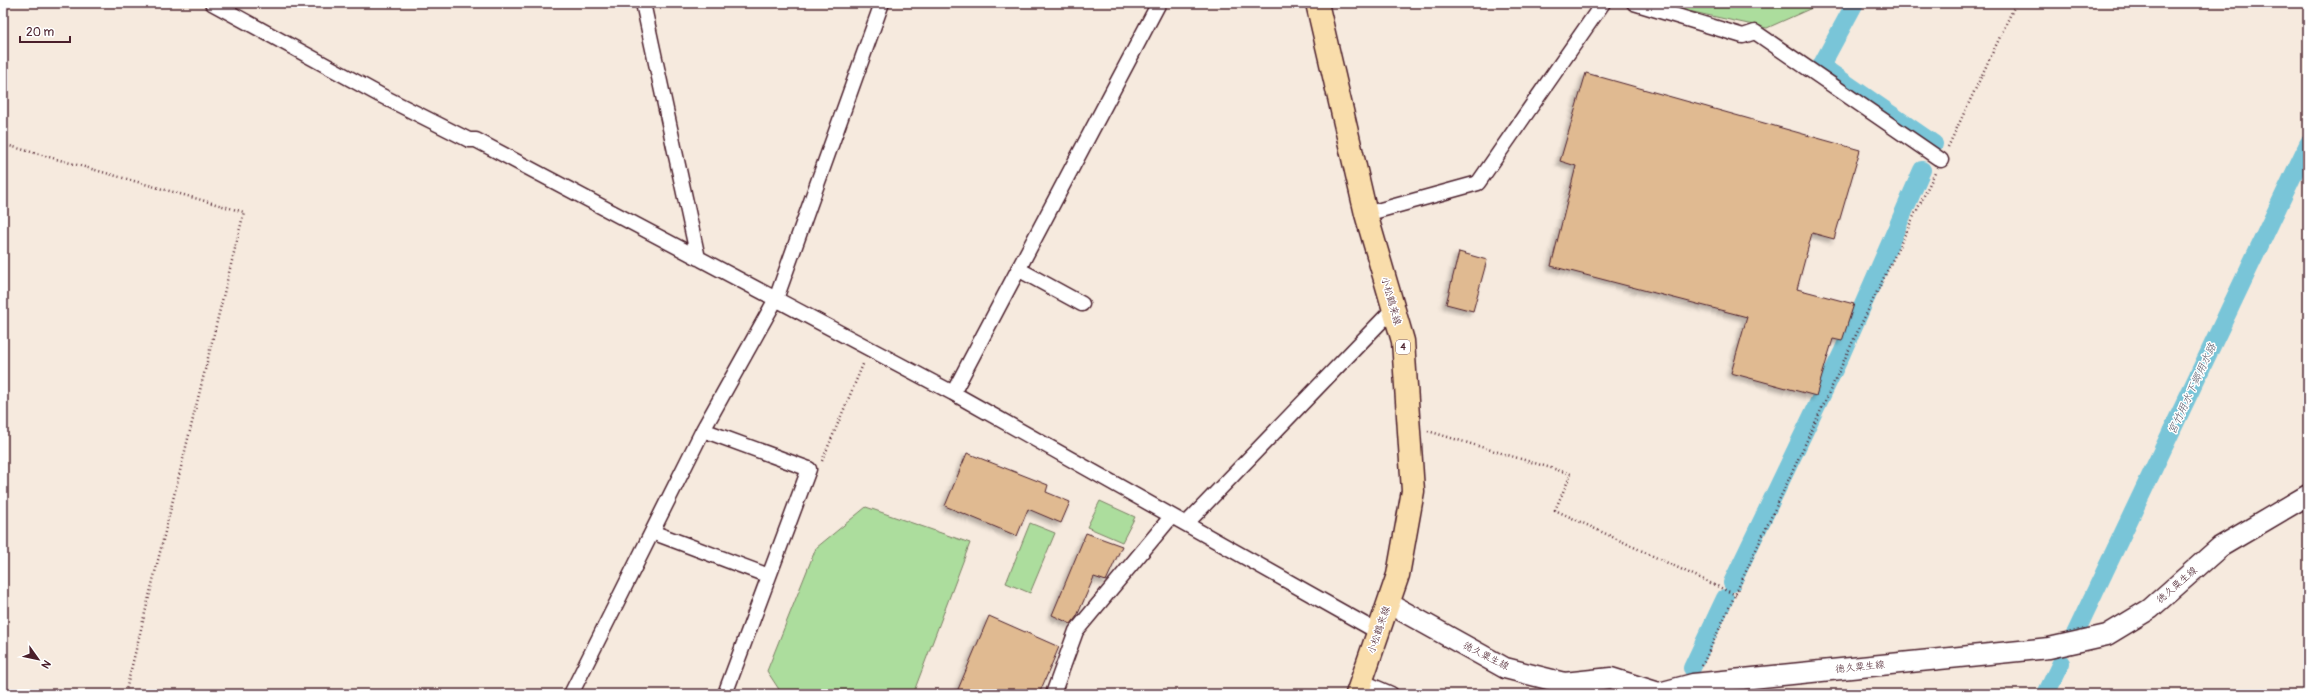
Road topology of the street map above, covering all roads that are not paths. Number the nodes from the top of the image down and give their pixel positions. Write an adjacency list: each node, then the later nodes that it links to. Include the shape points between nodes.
1 (212, 3): 10 (street, via 380,95 470,140 476,140)
2 (643, 3): 10 (street)
3 (882, 3): 12 (street)
4 (1159, 3): 11 (street)
5 (1317, 3): 9 (main road, 小松鶴来線 / 4)
6 (1603, 3): 9 (street, via 1478,183)
7 (1634, 3): 8 (street, via 1743,36 1755,32)
8 (1941, 160)
9 (1366, 214): 14 (main road, 小松鶴来線 / 4)
10 (698, 258): 12 (street)
11 (1018, 269): 13 (street); 15 (street)
12 (776, 299): 15 (street); 16 (street)
13 (1082, 304)
14 (1393, 309): 19 (street); 22 (main road, 小松鶴来線 / 4, via 1403,341 1413,491 1398,575)
15 (953, 393): 18 (street)
16 (703, 430): 20 (street); 21 (street, via 809,469)
17 (2308, 495): 25 (main road, 徳久粟生線, via 2220,547 2150,609 2107,635 2082,642 2049,648 1693,684 1659,693 1611,678)
18 (1171, 517): 19 (street); 28 (street, via 1076,631)
19 (1186, 524): 23 (street)
20 (652, 532): 21 (street); 26 (street)
21 (769, 576): 27 (street)
22 (1388, 603): 23 (main road, 小松鶴来線 / 4); 25 (main road, 徳久粟生線, via 1505,668)
23 (1378, 632): 24 (main road, 小松鶴来線 / 4)
24 (1359, 688): 29 (street)
25 (1563, 688)
26 (572, 694)
27 (725, 694)
28 (1053, 694)
29 (1391, 694)

